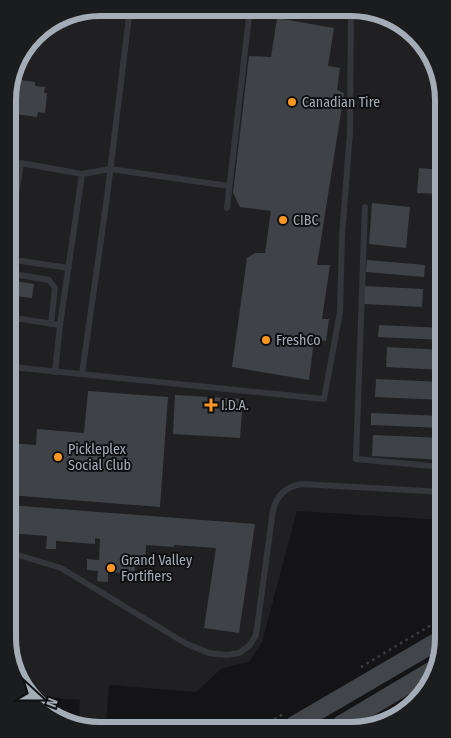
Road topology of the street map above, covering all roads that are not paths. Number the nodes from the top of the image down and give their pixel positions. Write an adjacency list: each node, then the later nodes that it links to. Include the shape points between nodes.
1 (129, 16): 6 (lane)
2 (249, 16): 8 (lane)
3 (351, 16): 20 (lane, via 350,132 340,312 324,399)
4 (68, 23): 5 (lane)
5 (54, 30)
6 (110, 170): 7 (lane); 8 (lane); 20 (lane)
7 (82, 174): 9 (lane, via 21,163); 13 (lane)
8 (229, 186): 11 (lane)
9 (16, 195)
10 (365, 207): 21 (lane, via 356,459)
11 (227, 208)
12 (16, 260): 13 (lane)
13 (69, 268): 17 (lane)
14 (16, 274): 16 (lane, via 49,280 55,288)
15 (16, 318): 16 (lane)
16 (51, 324): 17 (lane)
17 (60, 325): 19 (lane)
18 (16, 367): 19 (lane)
19 (55, 372): 20 (lane)
20 (82, 374)
21 (435, 466)
22 (435, 492): 23 (lane, via 302,484 285,490 273,510 256,634 249,646 233,654 209,653 185,643 61,568)
23 (16, 554)
24 (435, 643): 26 (main road)
25 (427, 673): 27 (main road)
26 (301, 722)
27 (343, 722)

